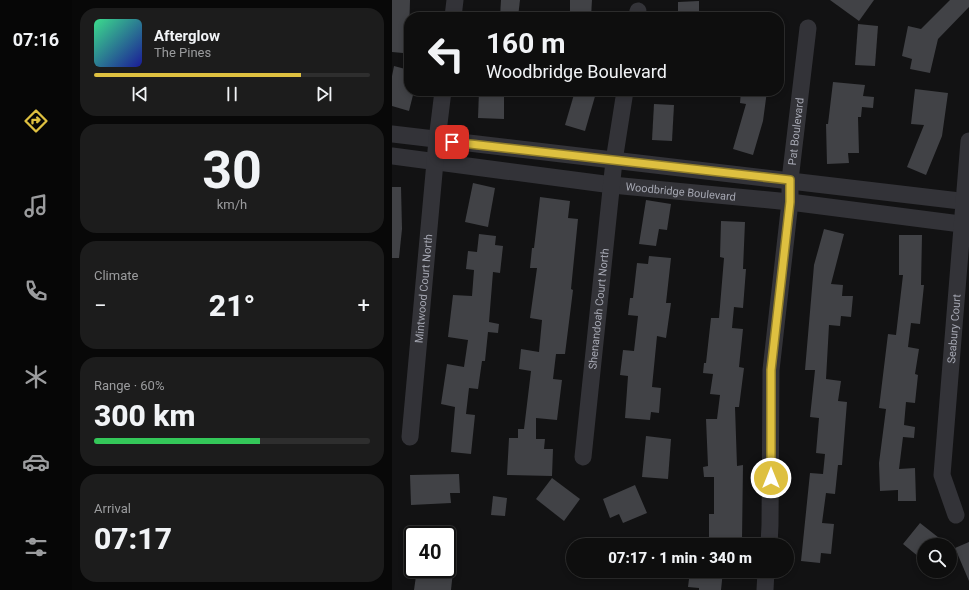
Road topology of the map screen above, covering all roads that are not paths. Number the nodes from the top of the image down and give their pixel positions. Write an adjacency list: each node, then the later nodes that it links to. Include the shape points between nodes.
1 (455, 0): 2 (street)
2 (454, 12)
3 (808, 28): 12 (street, Pat Boulevard)
4 (443, 96): 7 (street, Mintwood Court North)
5 (624, 96): 11 (street, Shenandoah Court North)
6 (392, 134): 7 (street, Woodbridge Boulevard)
7 (437, 140): 10 (street, Mintwood Court North); 11 (street, Woodbridge Boulevard)
8 (969, 141): 14 (street, Seabury Court)
9 (392, 156): 10 (street, Woodbridge Boulevard)
10 (435, 161): 13 (street, Woodbridge Boulevard); 17 (street, Mintwood Court North)
11 (614, 161): 12 (street, Woodbridge Boulevard); 13 (street, Shenandoah Court North)
12 (790, 180): 14 (street, Woodbridge Boulevard); 15 (street, Pat Boulevard)
13 (612, 185): 15 (street, Woodbridge Boulevard); 18 (street, Shenandoah Court North)
14 (966, 201): 16 (street, Seabury Court)
15 (790, 202): 16 (street, Woodbridge Boulevard); 20 (street, Pat Boulevard, via 771,370)
16 (965, 225): 19 (street, Seabury Court, via 942,475)
17 (410, 437)
18 (583, 457)
19 (956, 515)
20 (769, 538)
21 (766, 578): 22 (street)
22 (765, 590)

